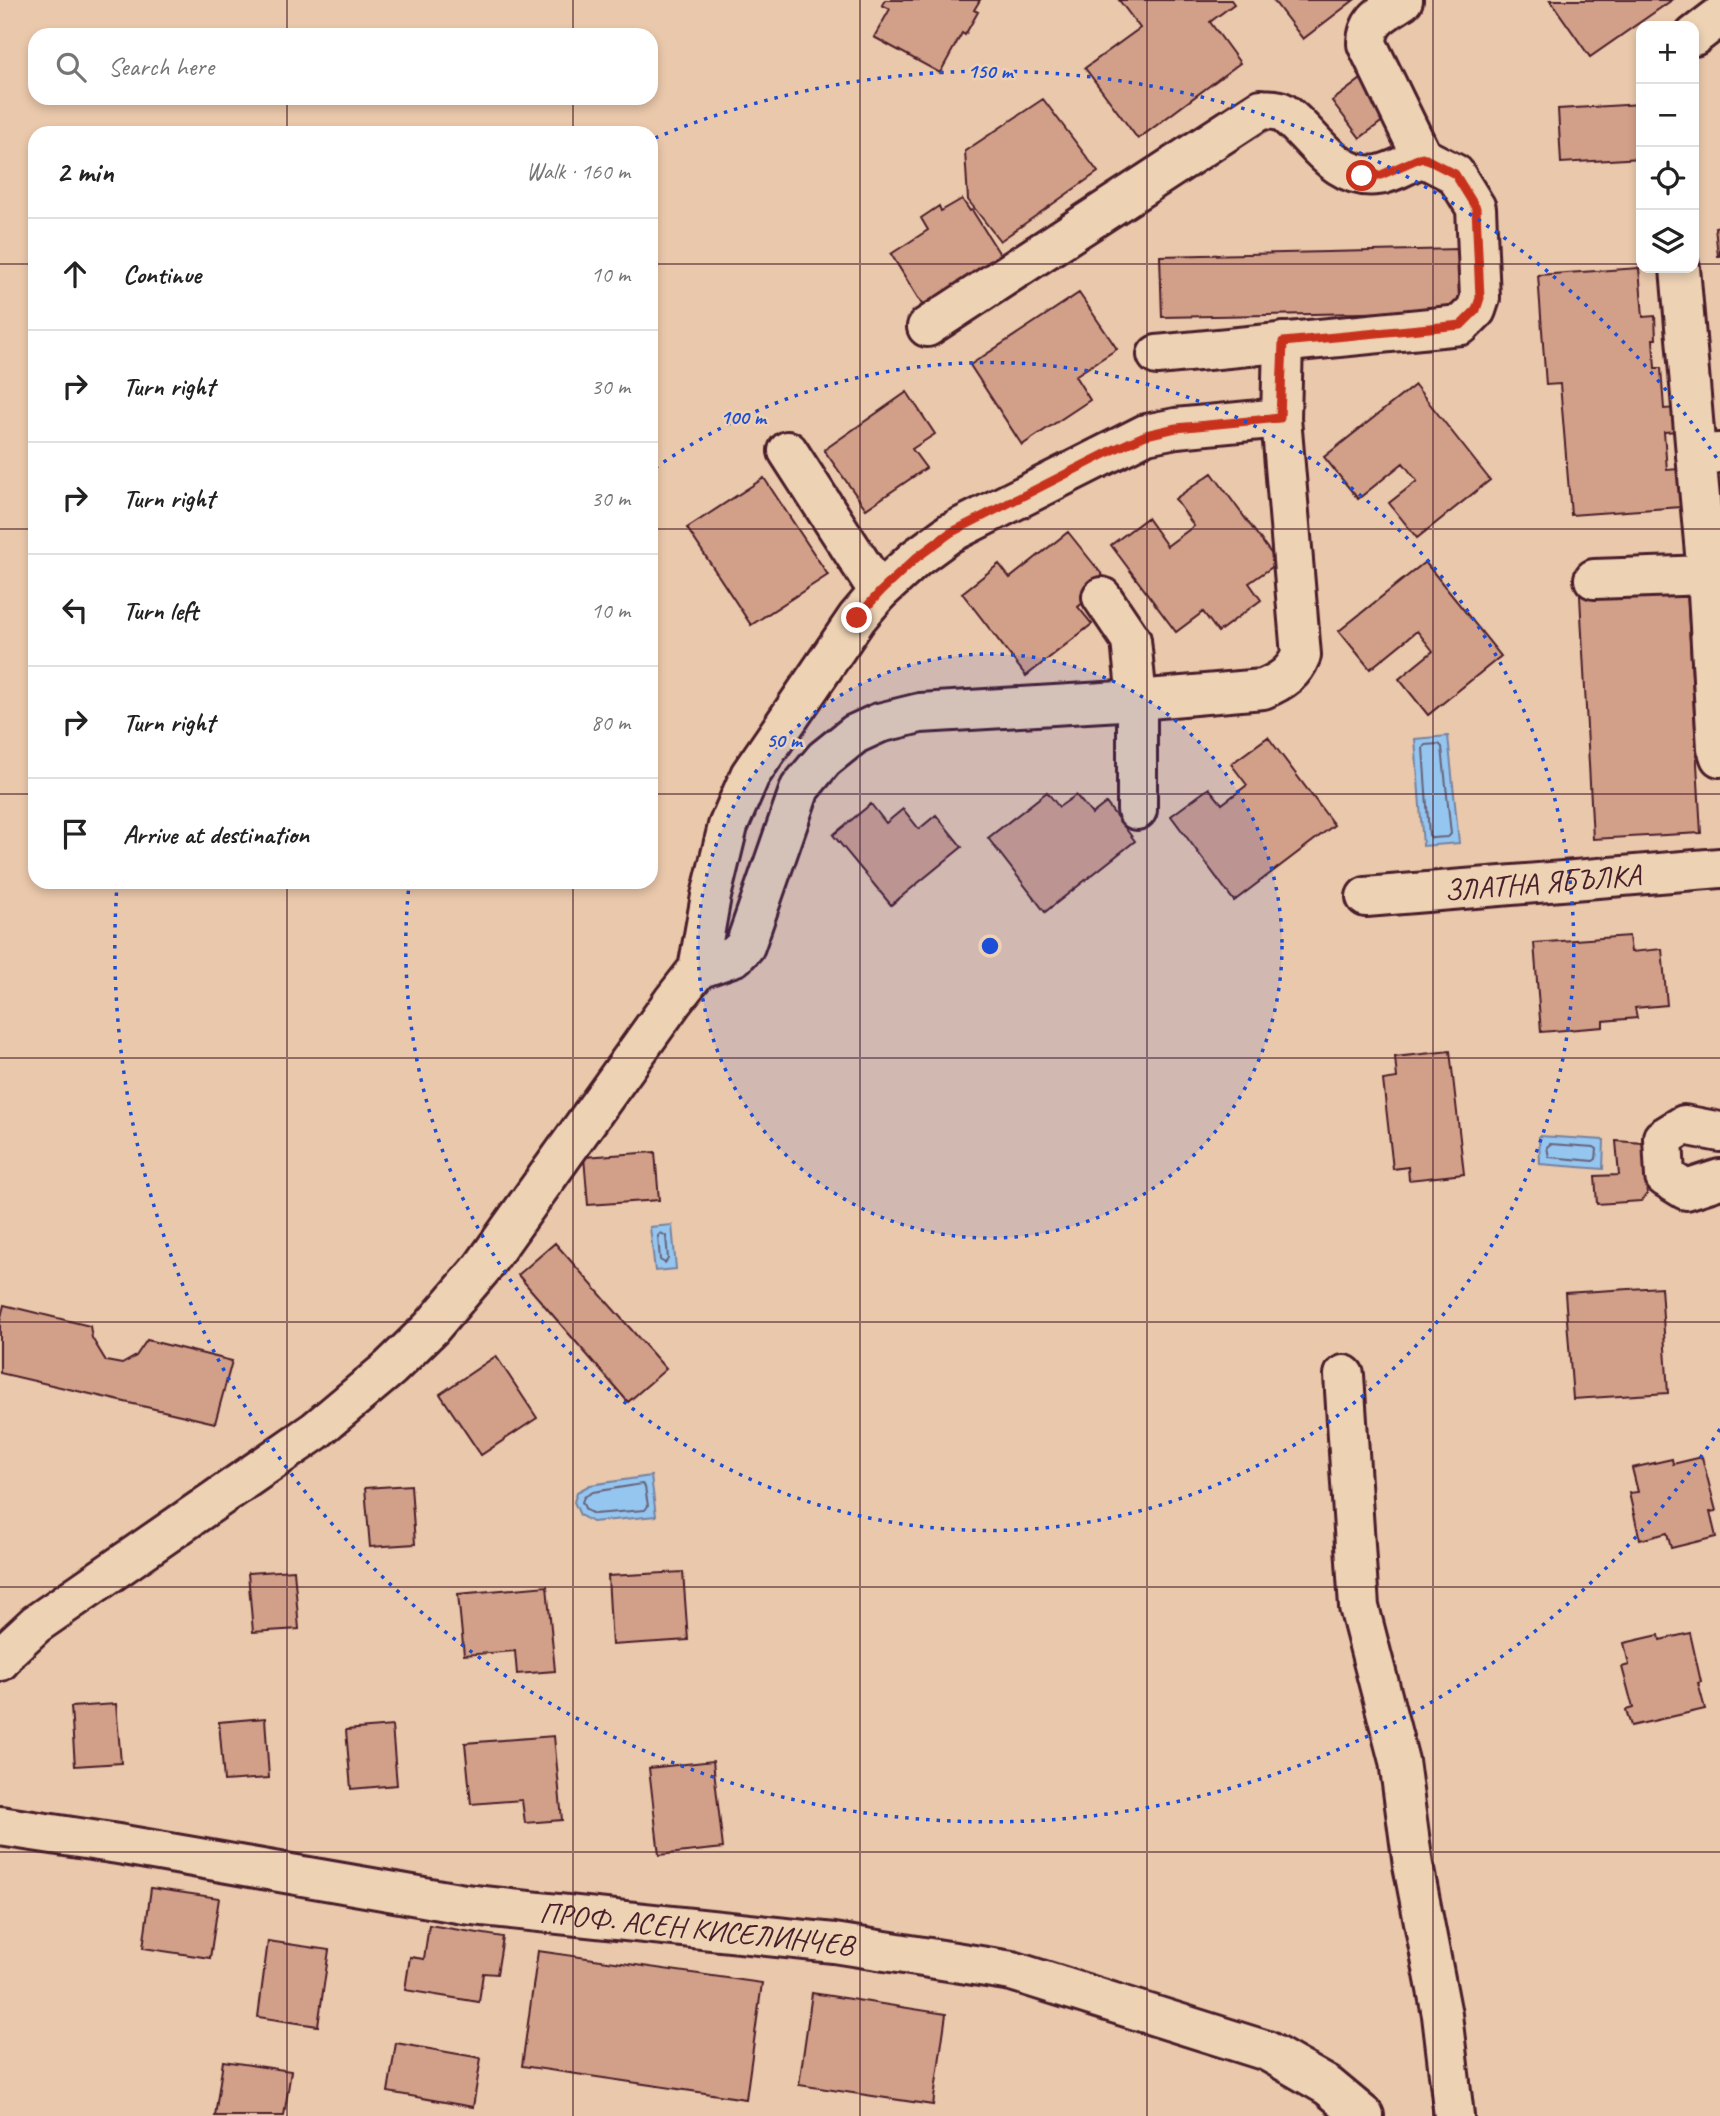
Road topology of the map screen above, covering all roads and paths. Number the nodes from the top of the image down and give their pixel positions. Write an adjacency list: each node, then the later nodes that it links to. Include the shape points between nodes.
1 (1403, 0): 4 (street, via 1373,22 1367,44)
2 (1720, 16): 3 (street)
3 (1699, 32)
4 (1422, 157): 6 (street, via 1381,175 1362,176 1343,168 1281,111 1261,109); 7 (street, via 1455,174 1476,208 1480,298 1476,310 1461,325)
5 (1681, 273): 11 (street)
6 (926, 327)
7 (1283, 342): 8 (street); 9 (street)
8 (1157, 355)
9 (1280, 418): 14 (street, via 1146,435 950,533); 16 (street, via 1301,654 1296,668 1264,689)
10 (788, 451): 14 (street)
11 (1708, 453): 12 (street)
12 (1707, 576): 13 (street); 17 (street)
13 (1594, 579)
14 (880, 592): 21 (street, via 857,618 750,775 729,826)
15 (1102, 597): 16 (street, via 1131,640)
16 (1137, 700): 18 (street); 21 (street, via 920,713 855,734 824,759 800,788 745,946 735,956)
17 (1720, 757)
18 (1137, 810)
19 (1720, 868): 20 (street, ЗЛАТНА ЯБЪЛКА)
20 (1366, 897)
21 (698, 969): 25 (street, via 482,1268 415,1344 315,1431 36,1624)
22 (1720, 1132): 23 (street, via 1684,1125 1663,1138 1665,1177 1686,1190)
23 (1720, 1179)
24 (1345, 1375): 28 (street, via 1359,1607 1399,1762 1442,2015)
25 (0, 1661)
26 (0, 1826): 27 (street, ПРОФ. АСЕН КИСЕЛИНЧЕВ, via 464,1904 834,1943 1012,1971 1268,2051 1328,2086)
27 (1364, 2116)
28 (1454, 2116)

